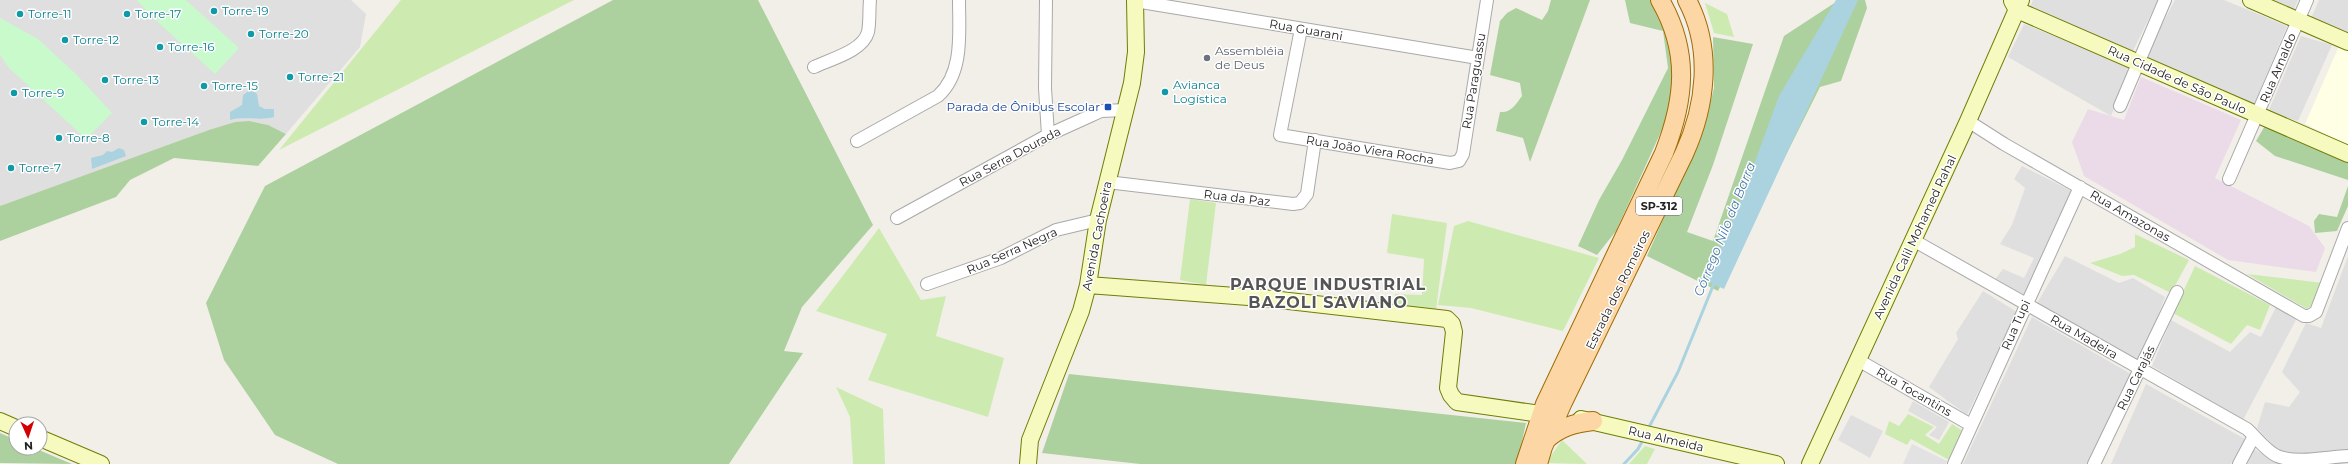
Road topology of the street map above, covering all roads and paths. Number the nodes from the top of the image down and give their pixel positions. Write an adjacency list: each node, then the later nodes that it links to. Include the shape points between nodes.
1 (870, 0): 17 (street, via 868,32 863,41)
2 (959, 0): 24 (street, via 957,60 947,88 938,96)
3 (1046, 0): 22 (street, via 1045,88)
4 (1135, 0): 13 (street, Rua Guarani); 19 (street, Avenida Cachoeira, via 1136,52)
5 (1487, 0): 15 (street, Rua Paraguassu)
6 (1660, 0): 40 (main road, Estrada dos Romeiros / SP-312, via 1667,13 1680,54 1682,96 1677,117 1664,153)
7 (1687, 0): 41 (main road, Estrada dos Romeiros / SP-312, via 1701,37 1703,56 1702,106 1697,124)
8 (2165, 0): 16 (street)
9 (2251, 0): 12 (street)
10 (2307, 0): 12 (street, Rua Arnaldo)
11 (2017, 3): 16 (street, Rua Cidade de São Paulo); 21 (street, Avenida Calil Mohamed Rahal)
12 (2298, 20): 14 (street); 20 (street, Rua Arnaldo)
13 (1301, 29): 15 (street, Rua Guarani); 23 (street, Rua João Viera Rocha, via 1280,135)
14 (2348, 42)
15 (1478, 58): 26 (street, Rua Paraguassu, via 1463,154)
16 (2138, 64): 18 (street); 20 (street, Rua Cidade de São Paulo)
17 (814, 67)
18 (2120, 106)
19 (1126, 110): 22 (street, Rua Serra Dourada, via 1101,111); 28 (street, Avenida Cachoeira)
20 (2258, 116): 25 (street, Rua Cidade de São Paulo); 27 (street, Rua Arnaldo)
21 (1968, 121): 29 (street, Rua Amazonas); 33 (street, Avenida Calil Mohamed Rahal)
22 (1048, 135): 30 (street, Rua Serra Dourada)
23 (1315, 140): 26 (street, Rua João Viera Rocha, via 1450,163); 28 (street, Rua da Paz, via 1307,194 1300,204)
24 (857, 141)
25 (2348, 154)
26 (1459, 161)
27 (2229, 179)
28 (1107, 182): 31 (street, Avenida Cachoeira)
29 (2080, 187): 32 (street, Rua Amazonas, via 2304,316 2316,312); 37 (street, Rua Tupi)
30 (897, 218)
31 (1098, 220): 34 (street, Rua Serra Negra, via 1056,230 1001,258); 35 (street, Avenida Cachoeira)
32 (2348, 228)
33 (1914, 240): 37 (street, Rua Madeira); 38 (street, Avenida Calil Mohamed Rahal)
34 (927, 284)
35 (1088, 285): 41 (street, via 1262,298 1447,319 1452,324 1454,332 1448,379 1451,395 1457,402); 49 (street, Avenida Cachoeira, via 1081,311 1030,440)
36 (2177, 292): 39 (street, Rua Carajás)
37 (2026, 304): 39 (street, Rua Madeira); 43 (street, Rua Tupi)
38 (1858, 360): 43 (street, Rua Tocantins); 53 (street, Avenida Calil Mohamed Rahal)
39 (2140, 369): 44 (street, Rua Madeira); 55 (street, Rua Carajás)
40 (1559, 375): 41 (main road, Estrada dos Romeiros / SP-312); 41 (main road)
41 (1553, 411): 42 (main road); 45 (main road, Estrada dos Romeiros / SP-312); 50 (main road, Estrada dos Romeiros / SP-312)
42 (1584, 420): 45 (main road, via 1562,428); 52 (street, Rua Almeida)
43 (1971, 425): 54 (street, Rua Tupi)
44 (2254, 436): 47 (street, Rua Madeira, via 2276,456 2287,460); 56 (street)
45 (1546, 440): 51 (main road, Estrada dos Romeiros / SP-312)
46 (48, 441): 48 (street)
47 (2348, 456)
48 (101, 464)
49 (1028, 464)
50 (1525, 464)
51 (1538, 464)
52 (1776, 464)
53 (1810, 464)
54 (1954, 464)
55 (2094, 464)
56 (2239, 464)

